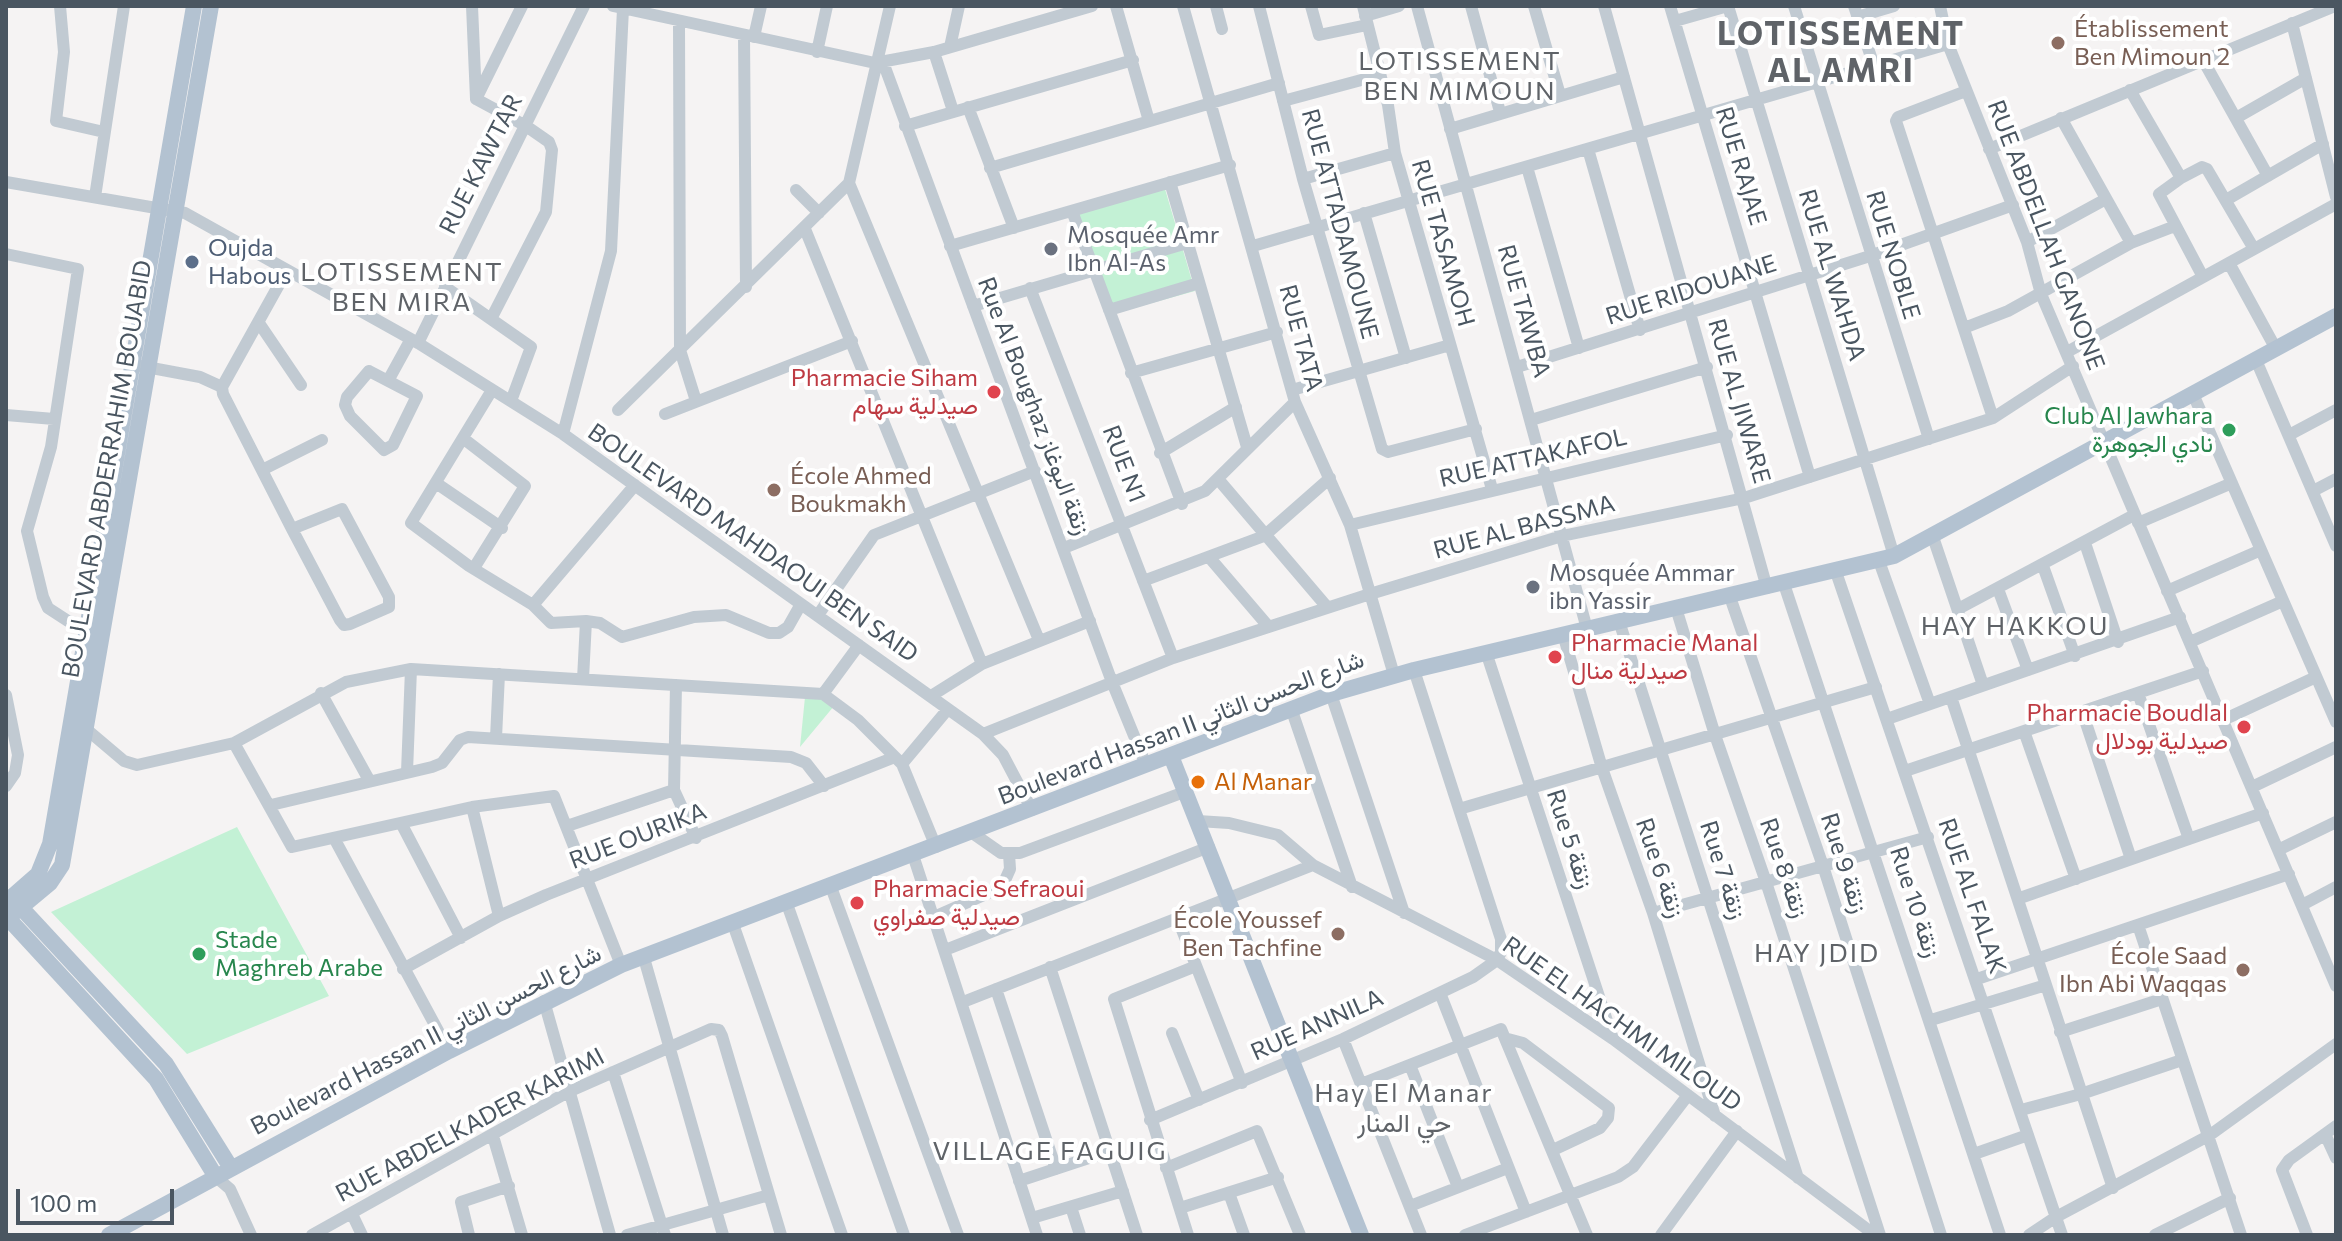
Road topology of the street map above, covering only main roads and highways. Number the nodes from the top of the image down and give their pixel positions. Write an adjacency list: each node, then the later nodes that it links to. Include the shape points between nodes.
1 (194, 6): 3 (main road, BOULEVARD ABDERRAHIM BOUABID)
2 (211, 6): 3 (main road, BOULEVARD ABDERRAHIM BOUABID)
3 (169, 208): 5 (main road, BOULEVARD ABDERRAHIM BOUABID)
4 (2336, 316): 6 (main road, Boulevard Hassan II شارع الحسن الثاني, via 1886,559 1394,675 1291,708)
5 (95, 627): 7 (main road, BOULEVARD ABDERRAHIM BOUABID, via 46,858); 7 (main road, BOULEVARD ABDERRAHIM BOUABID, via 62,865 50,883)
6 (1171, 756): 8 (main road, Boulevard Hassan II شارع الحسن الثاني, via 621,965); 10 (main road)
7 (10, 905): 8 (main road, via 178,1079)
8 (224, 1172): 9 (main road, Boulevard Hassan II شارع الحسن الثاني)
9 (109, 1235)
10 (1361, 1235)

